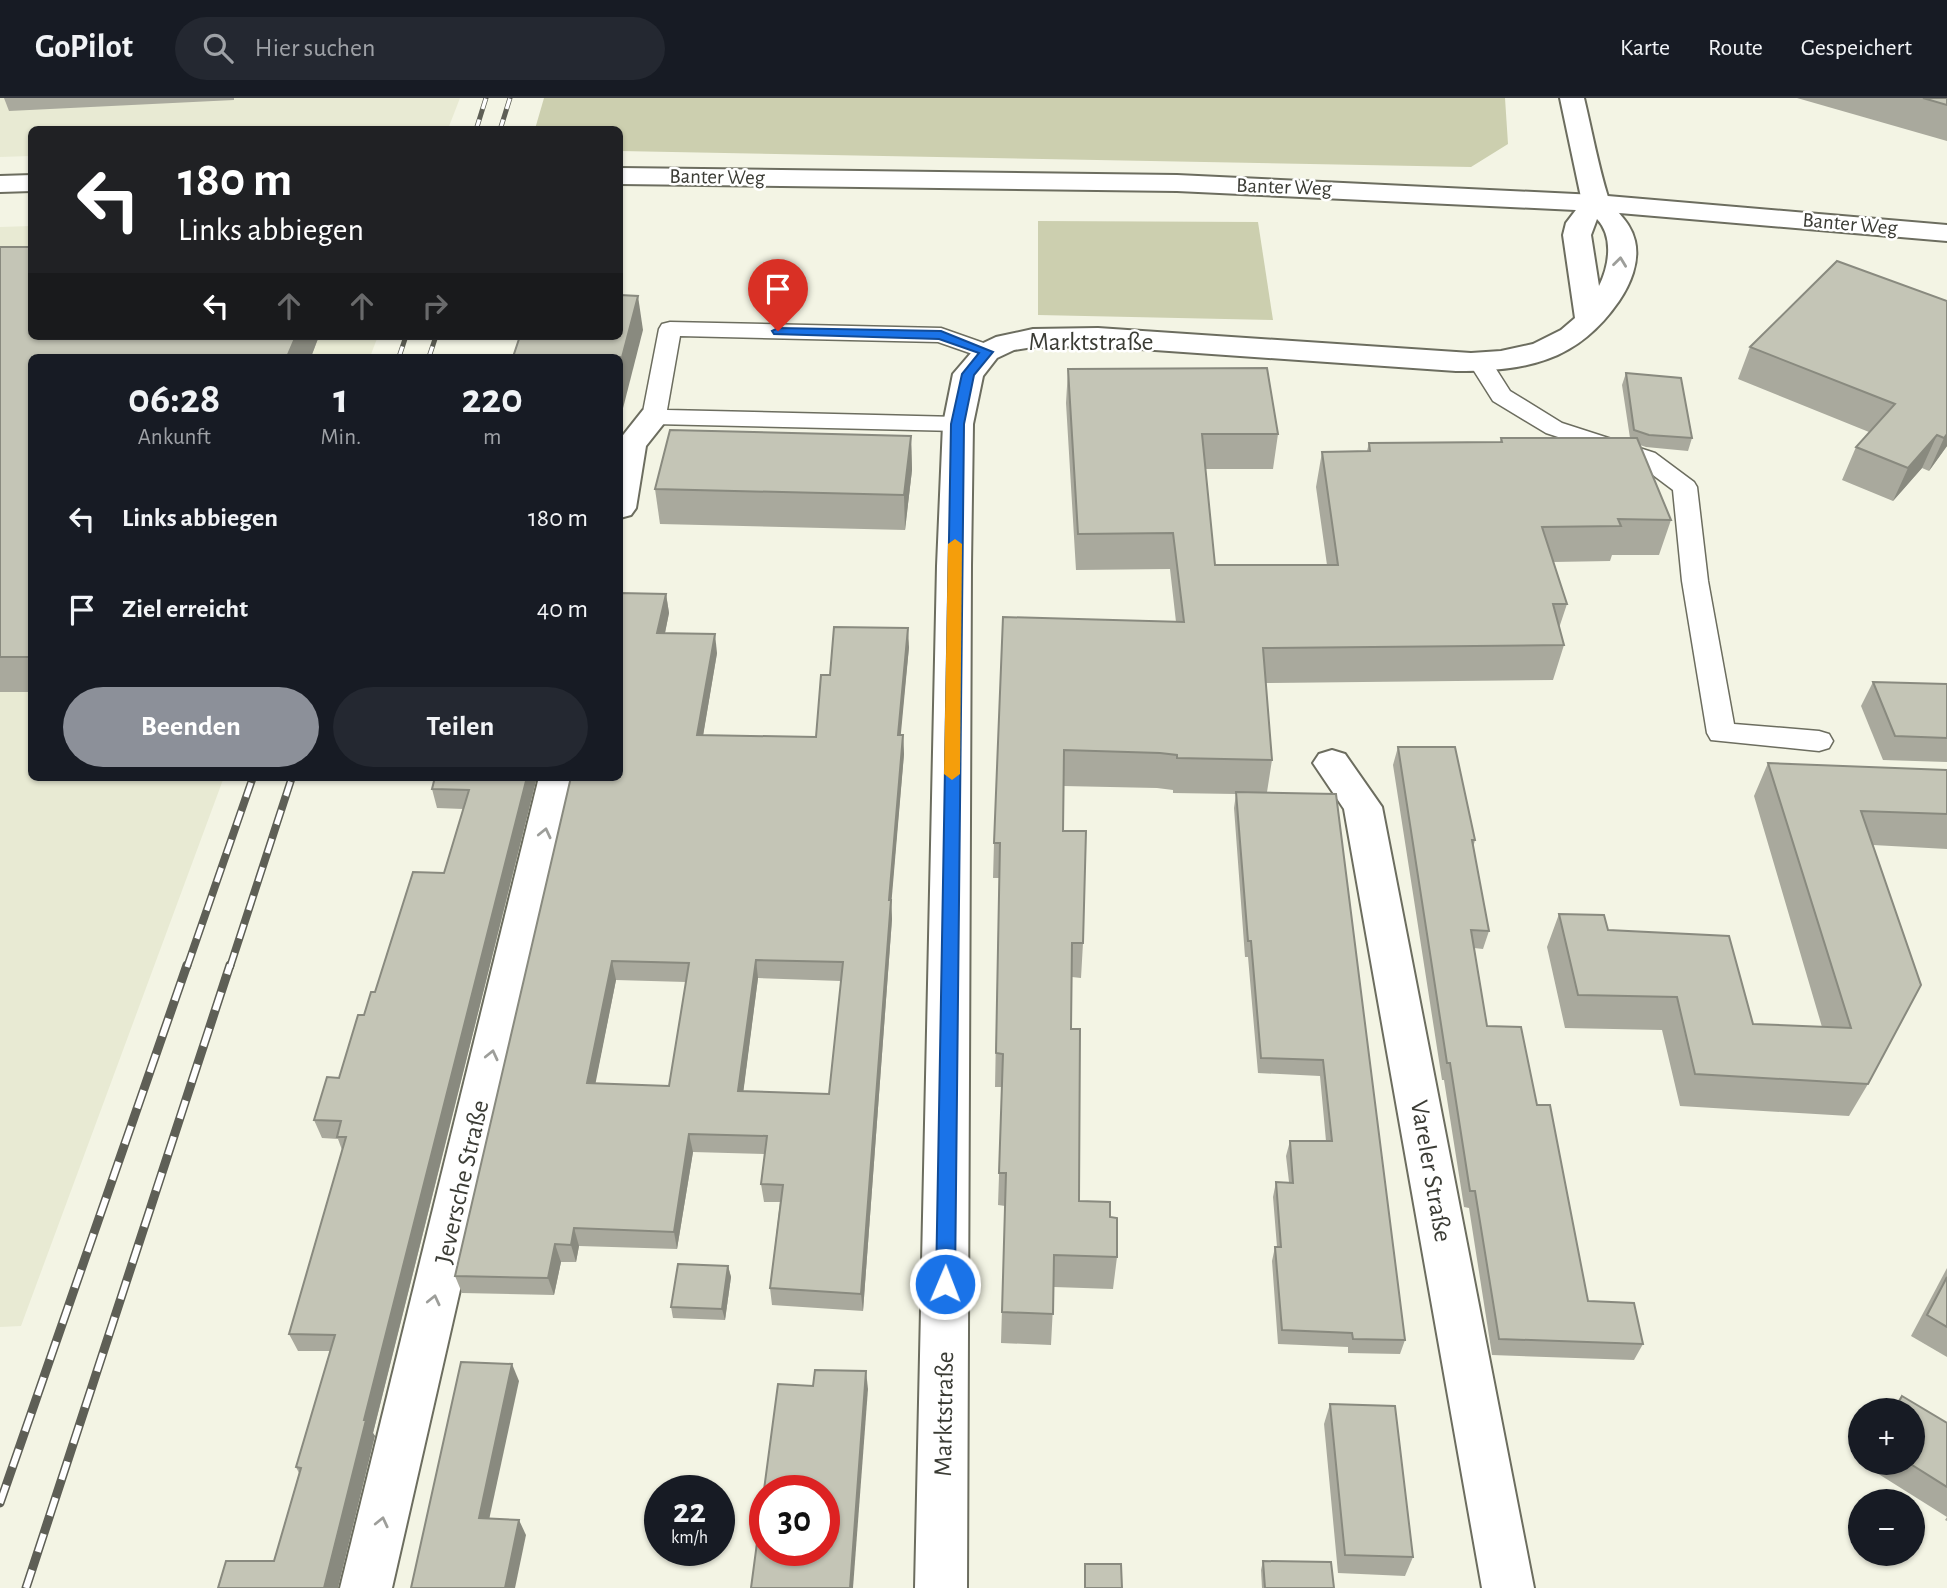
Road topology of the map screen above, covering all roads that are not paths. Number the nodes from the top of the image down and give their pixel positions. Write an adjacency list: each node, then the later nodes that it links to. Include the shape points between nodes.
1 (1572, 98): 5 (street)
2 (623, 176): 5 (street, Banter Weg, via 1177,183)
3 (28, 183): 4 (street)
4 (0, 184)
5 (1596, 203): 6 (street, Banter Weg); 7 (street, via 1580,223 1577,235); 7 (street, Marktstraße, one-way to 5, via 1608,300 1619,273 1622,242 1617,225)
6 (1947, 233)
7 (1590, 321): 9 (street, Marktstraße, via 1556,346)
8 (987, 352): 9 (street, Marktstraße, via 1033,338 1098,337); 10 (lane, via 941,335 670,329); 11 (street, Marktstraße, via 968,374)
9 (1481, 363): 13 (lane, via 1501,396 1554,428 1646,458 1685,487 1695,581 1721,733)
10 (654, 417): 11 (lane); 12 (street, via 631,445)
11 (958, 424): 17 (street, Marktstraße)
12 (623, 491)
13 (1819, 741)
14 (1332, 763): 18 (street, Vareler Straße, via 1363,807)
15 (557, 781): 16 (street, Jeversche Straße, one-way to 15)
16 (366, 1588)
17 (941, 1588)
18 (1508, 1588)

